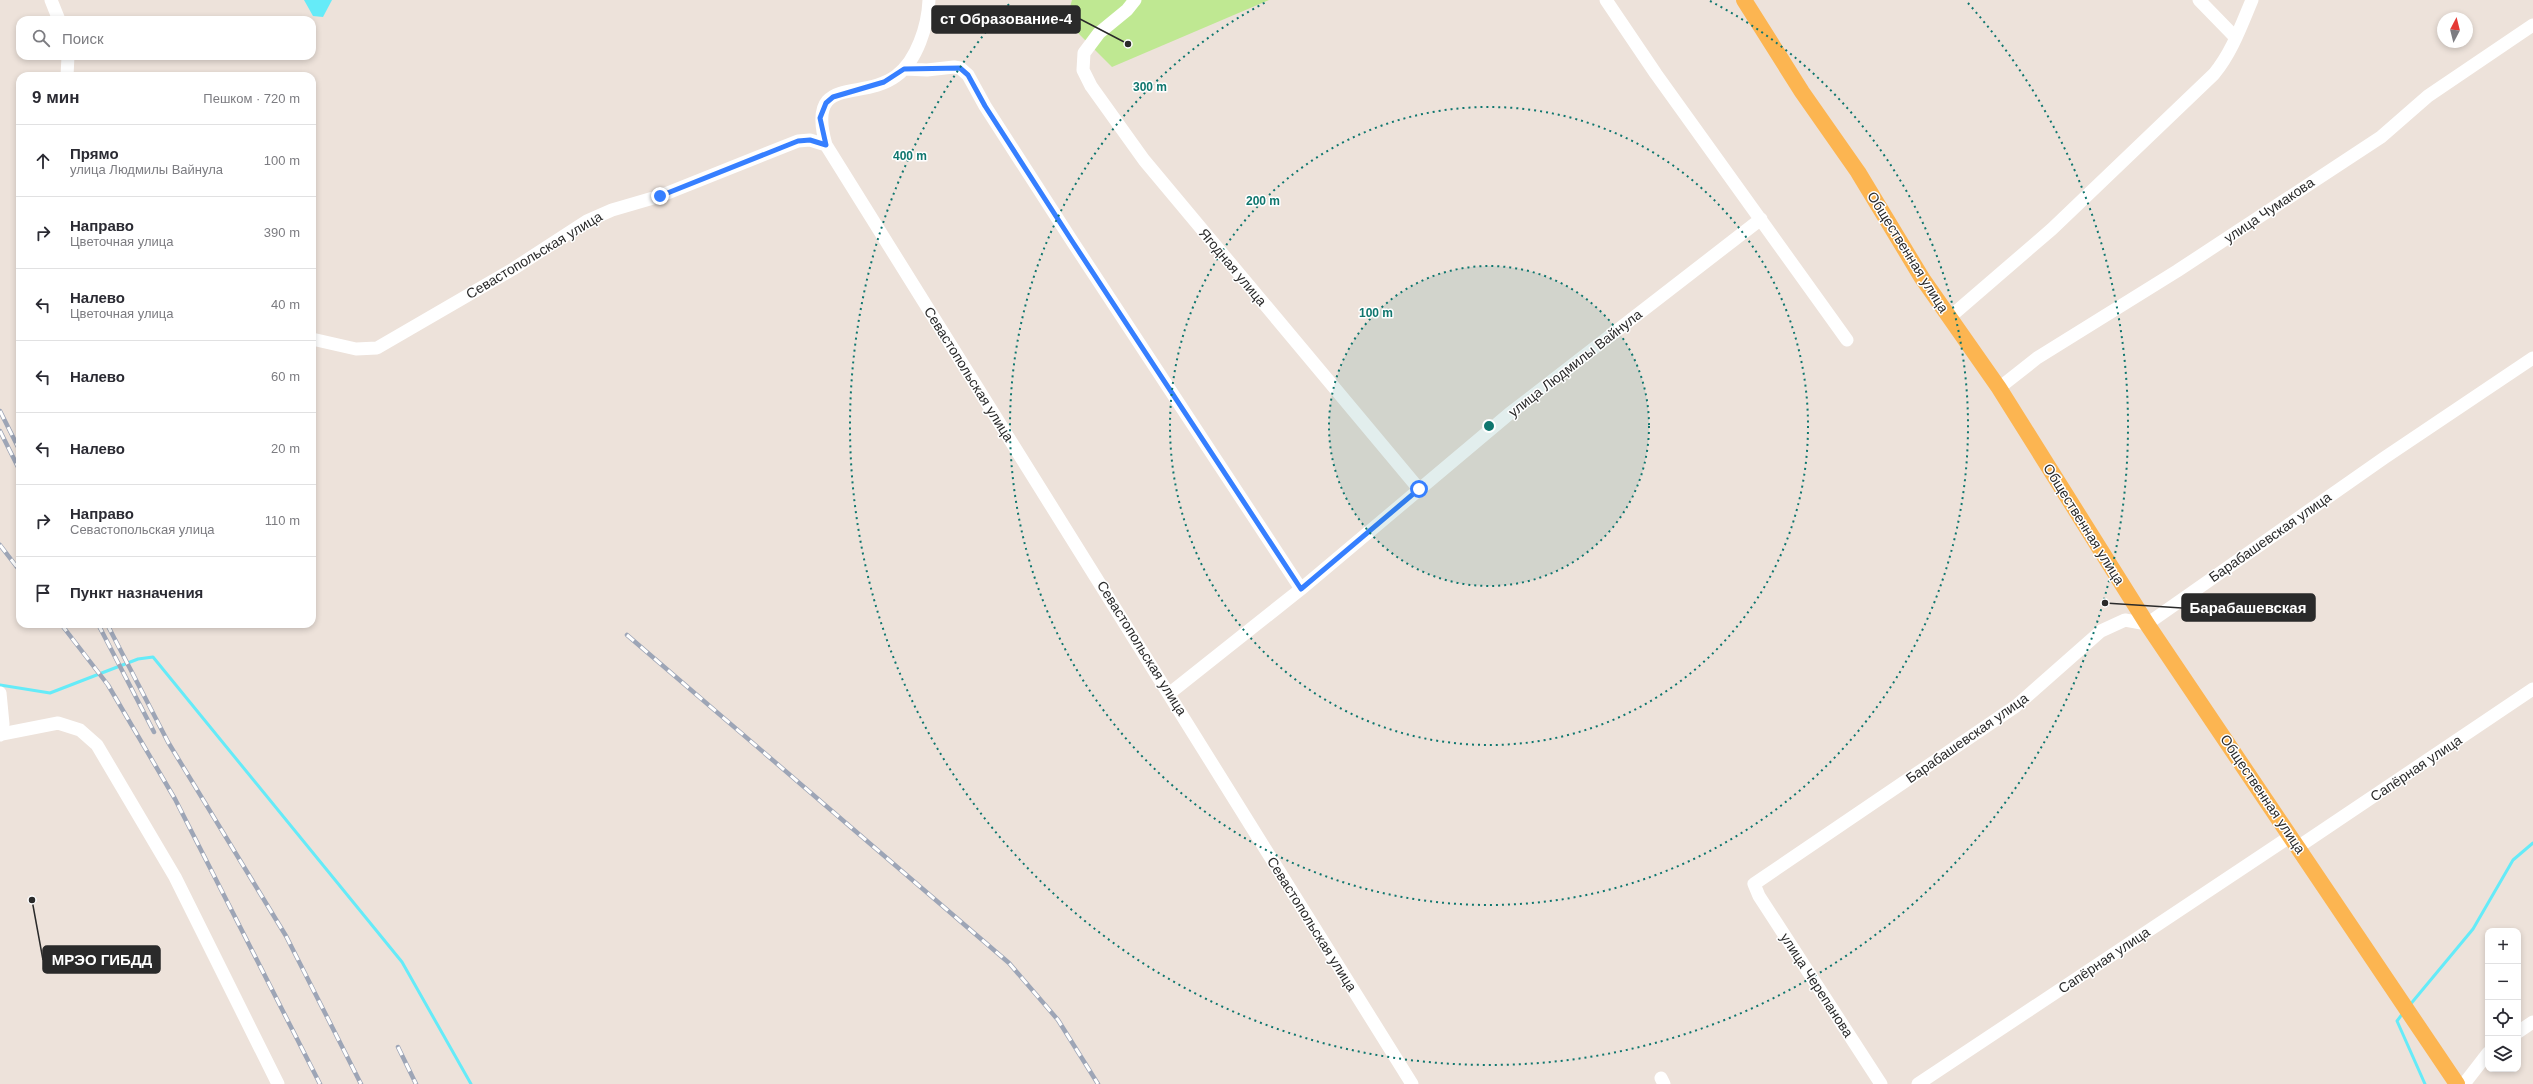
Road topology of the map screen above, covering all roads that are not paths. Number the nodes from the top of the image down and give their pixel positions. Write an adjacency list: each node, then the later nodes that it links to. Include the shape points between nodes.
1 (51, 0): 8 (street)
2 (929, 0): 12 (street, via 928,15 919,42)
3 (1135, 0): 21 (street, Ягодная улица, via 1099,33 1084,53 1083,70 1109,113 1177,199)
4 (1606, 0): 15 (street)
5 (1744, 0): 16 (main road, Общественная улица, via 1802,92 1858,172 1922,278)
6 (2199, 0): 10 (street)
7 (2252, 0): 10 (street)
8 (57, 16)
9 (2533, 25): 20 (street, улица Чумакова, via 2428,96 2381,137 2177,271 2037,358)
10 (2236, 38): 16 (street, via 2225,60 2214,74 2170,118 2052,229)
11 (68, 60): 13 (street)
12 (904, 69): 14 (street, via 884,82 843,92 826,103 820,118); 22 (street, via 954,67 960,68 968,75 985,106 1072,241)
13 (67, 72)
14 (826, 145): 17 (street, Севастопольская улица, via 810,140 798,141 660,196 612,210 587,221 377,348 356,349); 26 (street, Севастопольская улица)
15 (1761, 219): 18 (street); 21 (street, улица Людмилы Вайнула, via 1509,414)
16 (1950, 318): 20 (main road, Общественная улица)
17 (316, 340)
18 (1847, 340)
19 (2533, 358): 23 (street, Барабашевская улица, via 2384,458)
20 (1999, 388): 23 (main road, Общественная улица)
21 (1419, 489): 22 (street, улица Людмилы Вайнула)
22 (1301, 589): 26 (street, улица Людмилы Вайнула)
23 (2147, 624): 28 (main road, Общественная улица); 29 (street, Барабашевская улица, via 2125,620 2101,631 2016,706)
24 (2533, 690): 28 (street, Сапёрная улица)
25 (0, 693): 27 (street, via 3,724)
26 (1170, 693): 34 (street, Севастопольская улица)
27 (1, 735): 33 (street, via 58,723 80,730 97,745 175,877)
28 (2295, 841): 36 (street, Сапёрная улица); 37 (main road, Общественная улица)
29 (1754, 884): 35 (street, улица Черепанова, via 1759,896)
30 (2533, 1022): 31 (street)
31 (2521, 1030)
32 (2485, 1057): 38 (street)
33 (278, 1084)
34 (1412, 1084)
35 (1881, 1084)
36 (1918, 1084)
37 (2456, 1084)
38 (2464, 1084)

